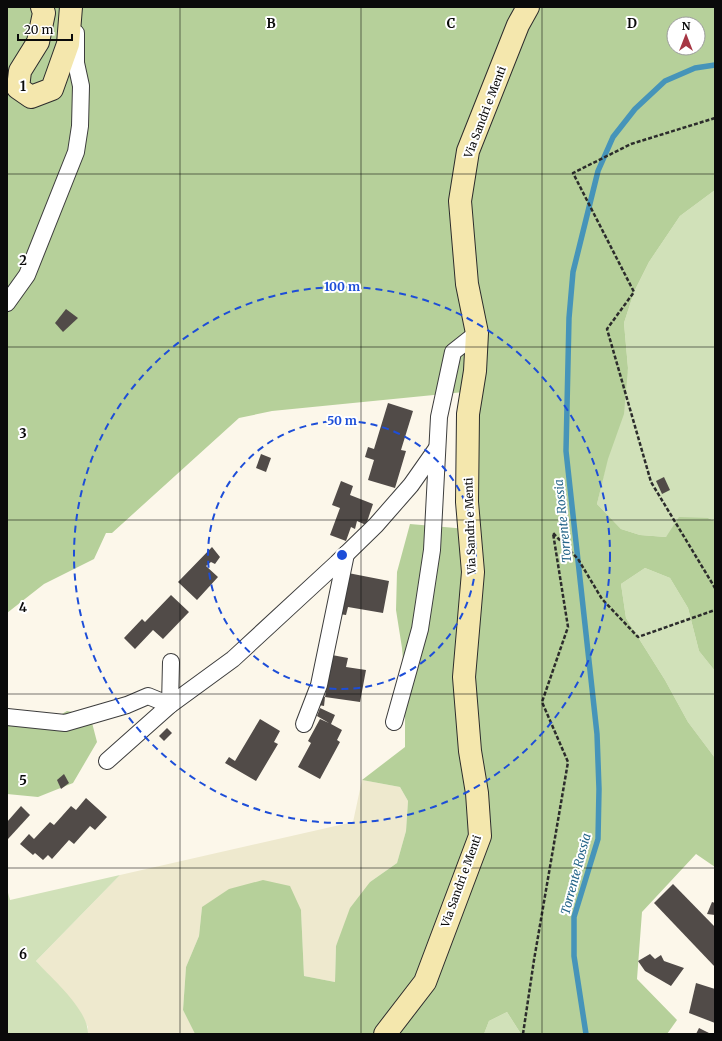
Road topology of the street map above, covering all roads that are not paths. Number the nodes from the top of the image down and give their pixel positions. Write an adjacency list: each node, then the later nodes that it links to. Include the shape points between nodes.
1 (42, 7): 3 (main road, via 44,13 38,42 20,71 18,88 31,97 52,90 68,44)
2 (528, 7): 5 (main road, Via Sandri e Menti, via 518,25 468,151 464,173 460,201 467,284)
3 (70, 13): 4 (street, via 76,30 76,63 81,86 80,126 76,152 27,275)
4 (7, 303)
5 (477, 333): 6 (street, via 453,352 439,417); 14 (main road, Via Sandri e Menti, via 475,370 468,414 467,502 473,572 464,678 480,836 425,982)
6 (437, 448): 7 (street, via 411,485); 11 (street, via 432,550 420,629)
7 (346, 554): 9 (street, via 233,659); 12 (street, via 319,685)
8 (171, 662): 9 (street)
9 (170, 705): 10 (street, via 148,696 127,705 65,723); 13 (street)
10 (7, 717)
11 (394, 722)
12 (304, 724)
13 (107, 760)
14 (385, 1034)

